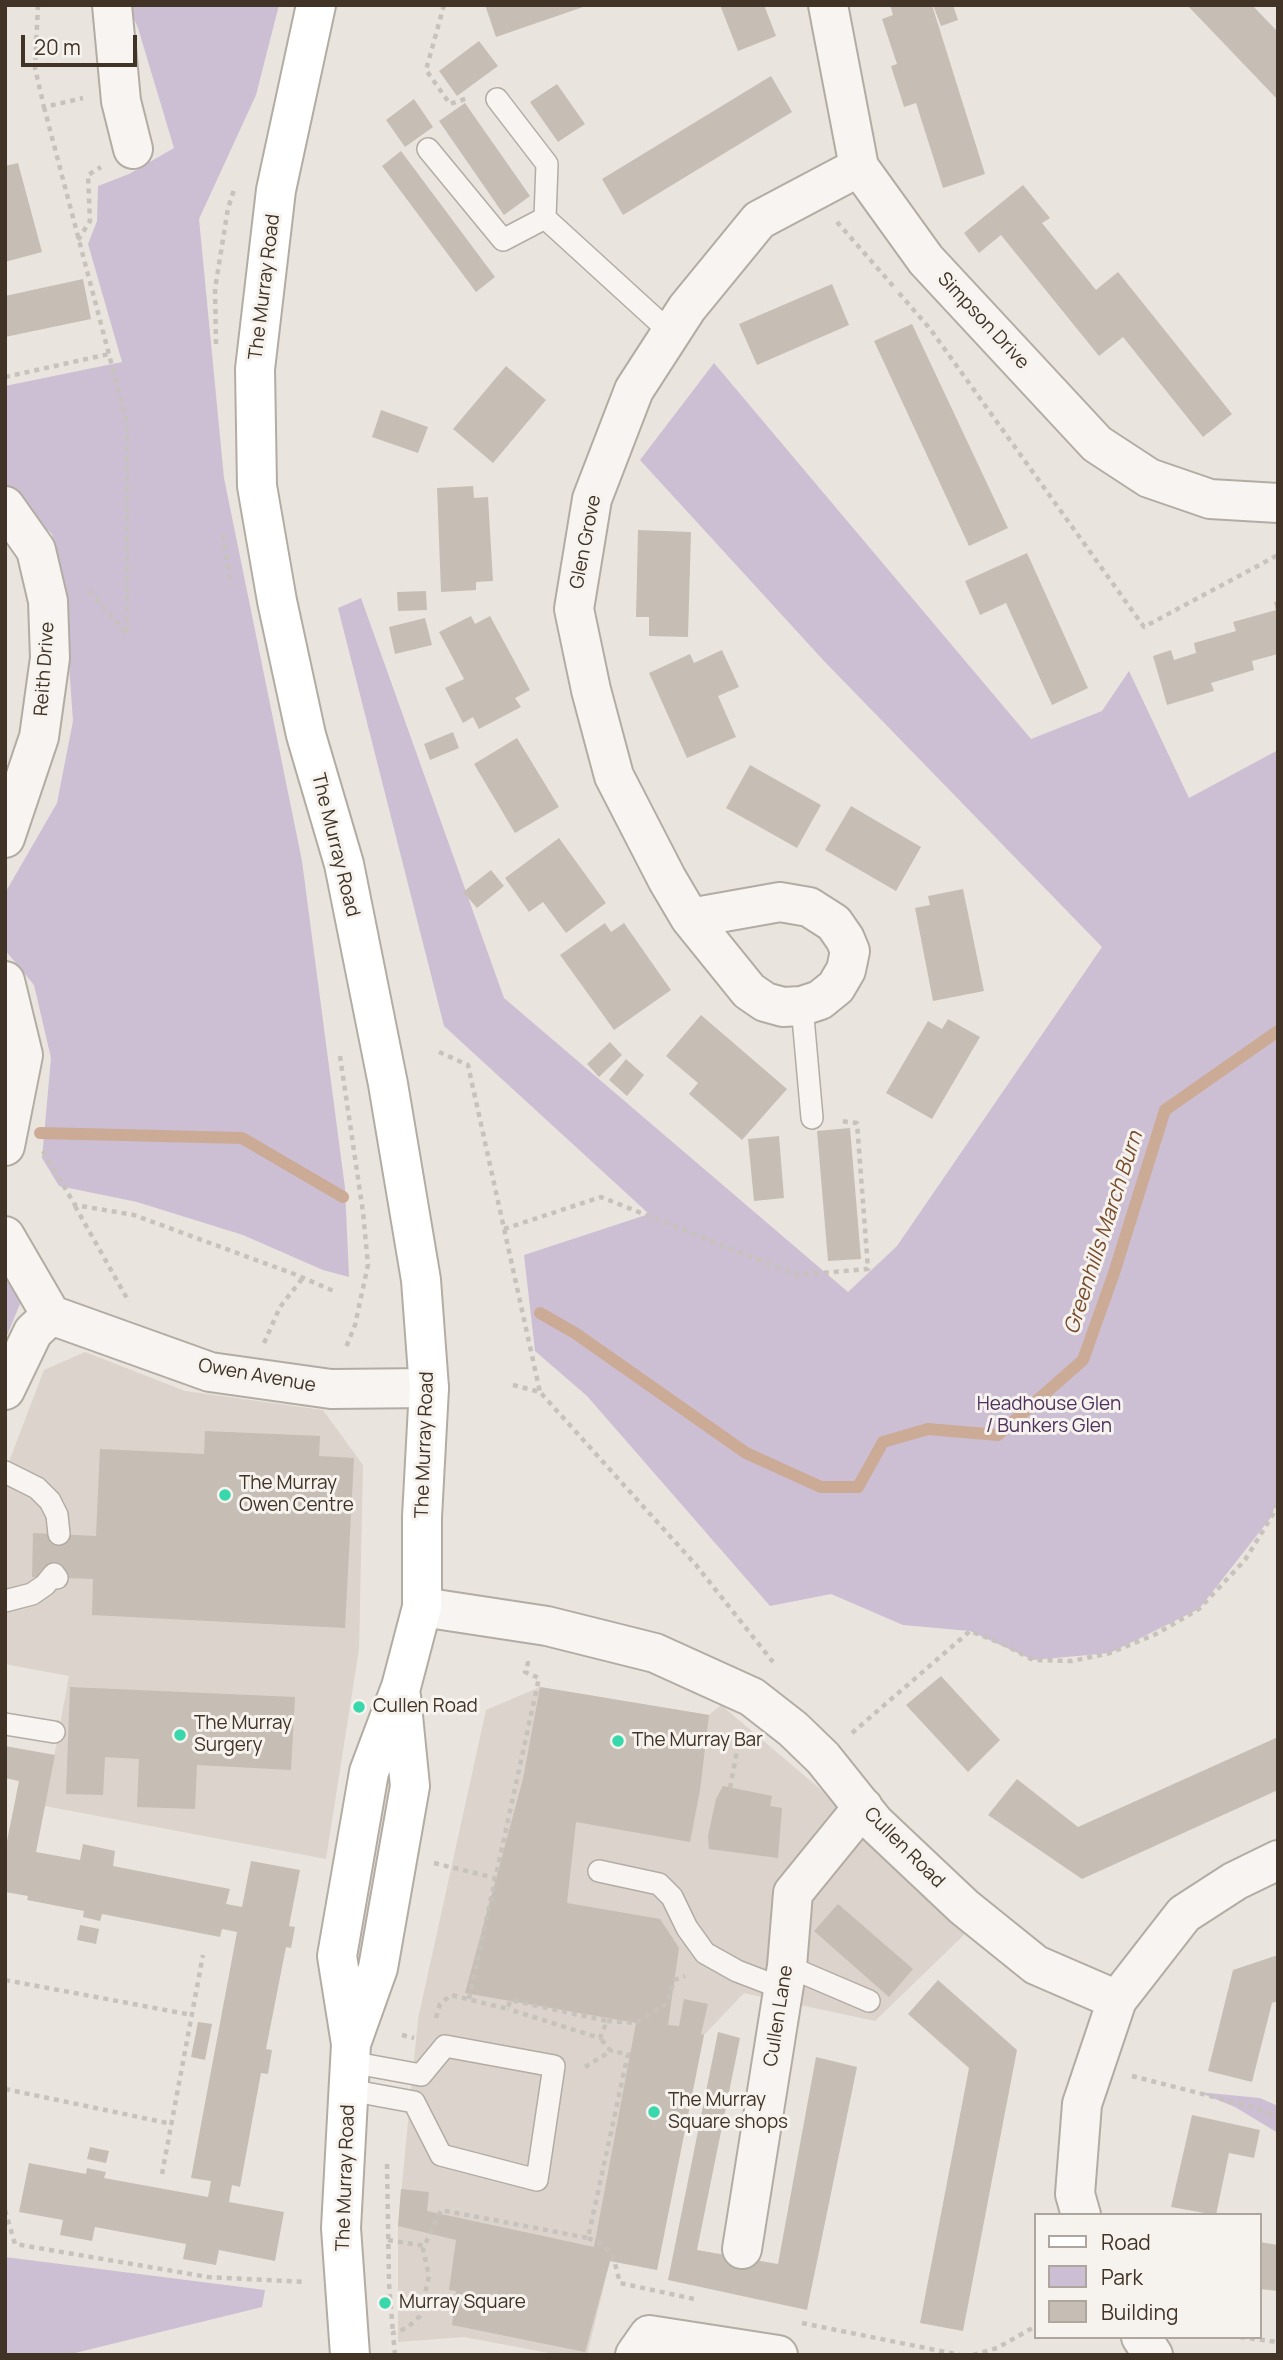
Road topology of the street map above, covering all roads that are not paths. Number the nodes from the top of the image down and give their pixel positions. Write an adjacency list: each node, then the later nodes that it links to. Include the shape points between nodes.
1 (112, 5): 5 (street, via 120,90)
2 (316, 5): 20 (street, The Murray Road, via 276,190 255,369 257,486 306,735 344,864 388,1084 419,1269)
3 (828, 5): 7 (street, Simpson Drive)
4 (497, 99): 8 (lane, via 547,164)
5 (132, 149)
6 (428, 149): 8 (lane, via 503,240)
7 (859, 167): 9 (street, Glen Grove, via 759,220); 10 (street, Simpson Drive, via 926,260 1097,444 1149,478 1210,499)
8 (545, 218): 9 (lane)
9 (671, 333): 13 (street, Glen Grove, via 634,390 593,499 573,608 614,776)
10 (1278, 503)
11 (5, 506): 12 (street, Reith Drive, via 36,550 48,601 50,658 39,737)
12 (5, 838)
13 (690, 918): 15 (street, Glen Grove, via 749,990 765,1002); 15 (street, via 780,902 808,907 834,923 850,951 846,970 836,987 820,1000)
14 (5, 981): 17 (street, via 23,1055)
15 (802, 1006): 16 (lane)
16 (812, 1118)
17 (23, 1148)
18 (5, 1236): 19 (street)
19 (51, 1315): 20 (street, Owen Avenue, via 210,1371 331,1389); 21 (street, via 33,1332)
20 (429, 1388): 26 (street, The Murray Road)
21 (5, 1390)
22 (5, 1472): 23 (lane, via 37,1488 50,1501)
23 (59, 1534)
24 (58, 1578): 25 (lane, via 54,1574 32,1594)
25 (5, 1601)
26 (422, 1607): 29 (street, Cullen Road, via 547,1626 597,1626 752,1697 823,1758); 35 (street, The Murray Road, via 401,1687 410,1786 378,1968)
27 (5, 1724): 28 (lane)
28 (54, 1732)
29 (863, 1807): 32 (street, Cullen Lane, via 793,1893); 33 (street, Cullen Road, via 964,1907 1036,1965)
30 (1278, 1860): 33 (street, via 1184,1914)
31 (599, 1871): 32 (lane, via 659,1884 672,1897 705,1953 737,1971)
32 (785, 1978): 34 (lane); 37 (street, Cullen Lane)
33 (1117, 2000): 36 (street, via 1082,2104 1075,2194)
34 (869, 2001)
35 (350, 2065): 35 (lane, via 421,2075 445,2046 554,2066 537,2180 441,2155 414,2102); 40 (street, The Murray Road, via 341,2228)
36 (1080, 2213)
37 (742, 2249)
38 (1142, 2339): 42 (street)
39 (770, 2354): 41 (street, via 649,2335)
40 (350, 2355)
41 (635, 2355)
42 (1153, 2355)

